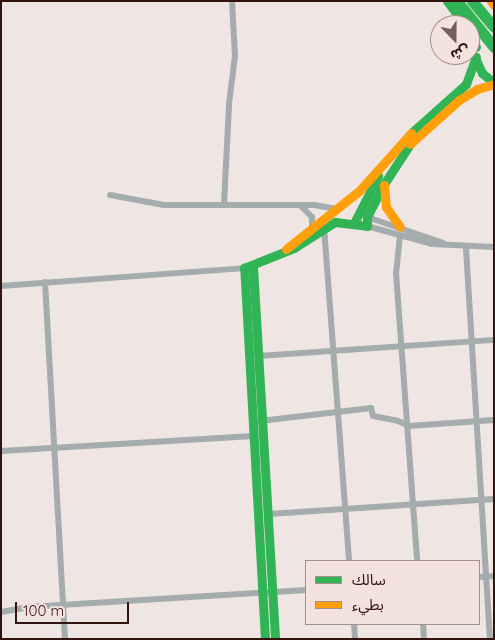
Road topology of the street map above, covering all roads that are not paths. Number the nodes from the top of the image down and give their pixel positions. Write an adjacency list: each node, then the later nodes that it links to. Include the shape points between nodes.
1 (232, 1): 17 (street, via 235,56)
2 (446, 1): 7 (main road)
3 (456, 1): 10 (main road, bridge)
4 (472, 1): 8 (main road, bridge)
5 (491, 1): 6 (main road)
6 (494, 5)
7 (457, 15)
8 (494, 26): 9 (main road, via 482,33)
9 (480, 39)
10 (494, 47)
11 (474, 65): 14 (main road, via 466,84 415,129)
12 (480, 65): 13 (main road, via 482,73)
13 (494, 83): 15 (main road, via 467,94 430,124 409,145)
14 (384, 165): 19 (main road); 20 (main road)
15 (384, 184): 20 (main road); 23 (main road, via 386,207)
16 (110, 195): 17 (street, via 164,205)
17 (224, 204): 18 (street)
18 (301, 206): 19 (street); 22 (street, via 312,217)
19 (337, 209): 20 (main road); 22 (main road)
20 (361, 220): 21 (main road); 23 (street)
21 (324, 227): 26 (main road); 33 (street)
22 (312, 228): 26 (main road)
23 (400, 232): 25 (street); 32 (street, via 396,260)
24 (494, 247): 25 (street)
25 (466, 248): 31 (street)
26 (283, 252): 27 (main road)
27 (248, 268): 28 (street); 34 (main road); 37 (main road)
28 (45, 282): 29 (street); 41 (street)
29 (1, 286)
30 (494, 340): 31 (street)
31 (471, 342): 32 (street); 38 (street)
32 (402, 346): 33 (street); 39 (street)
33 (334, 351): 34 (street); 35 (street)
34 (258, 356): 37 (main road)
35 (338, 412): 37 (street); 39 (street, via 372,408 373,416 398,420); 46 (street)
36 (494, 420): 38 (street)
37 (259, 421): 40 (main road); 47 (main road)
38 (478, 421): 39 (street); 44 (street)
39 (409, 426): 45 (street)
40 (254, 436): 41 (street); 52 (main road)
41 (55, 448): 42 (street); 53 (street)
42 (1, 452)
43 (494, 499): 44 (street)
44 (482, 500): 45 (street); 50 (street)
45 (412, 505): 46 (street); 49 (street)
46 (345, 510): 47 (street); 48 (street)
47 (269, 514): 52 (main road)
48 (349, 560)
49 (417, 560)
50 (490, 576): 62 (street)
51 (305, 590): 52 (street)
52 (268, 593): 53 (street); 58 (main road); 59 (main road)
53 (64, 605): 54 (street); 57 (street)
54 (1, 612)
55 (354, 625): 60 (street)
56 (423, 625): 61 (street)
57 (65, 639)
58 (265, 639)
59 (275, 639)
60 (355, 639)
61 (424, 639)
62 (490, 639)

